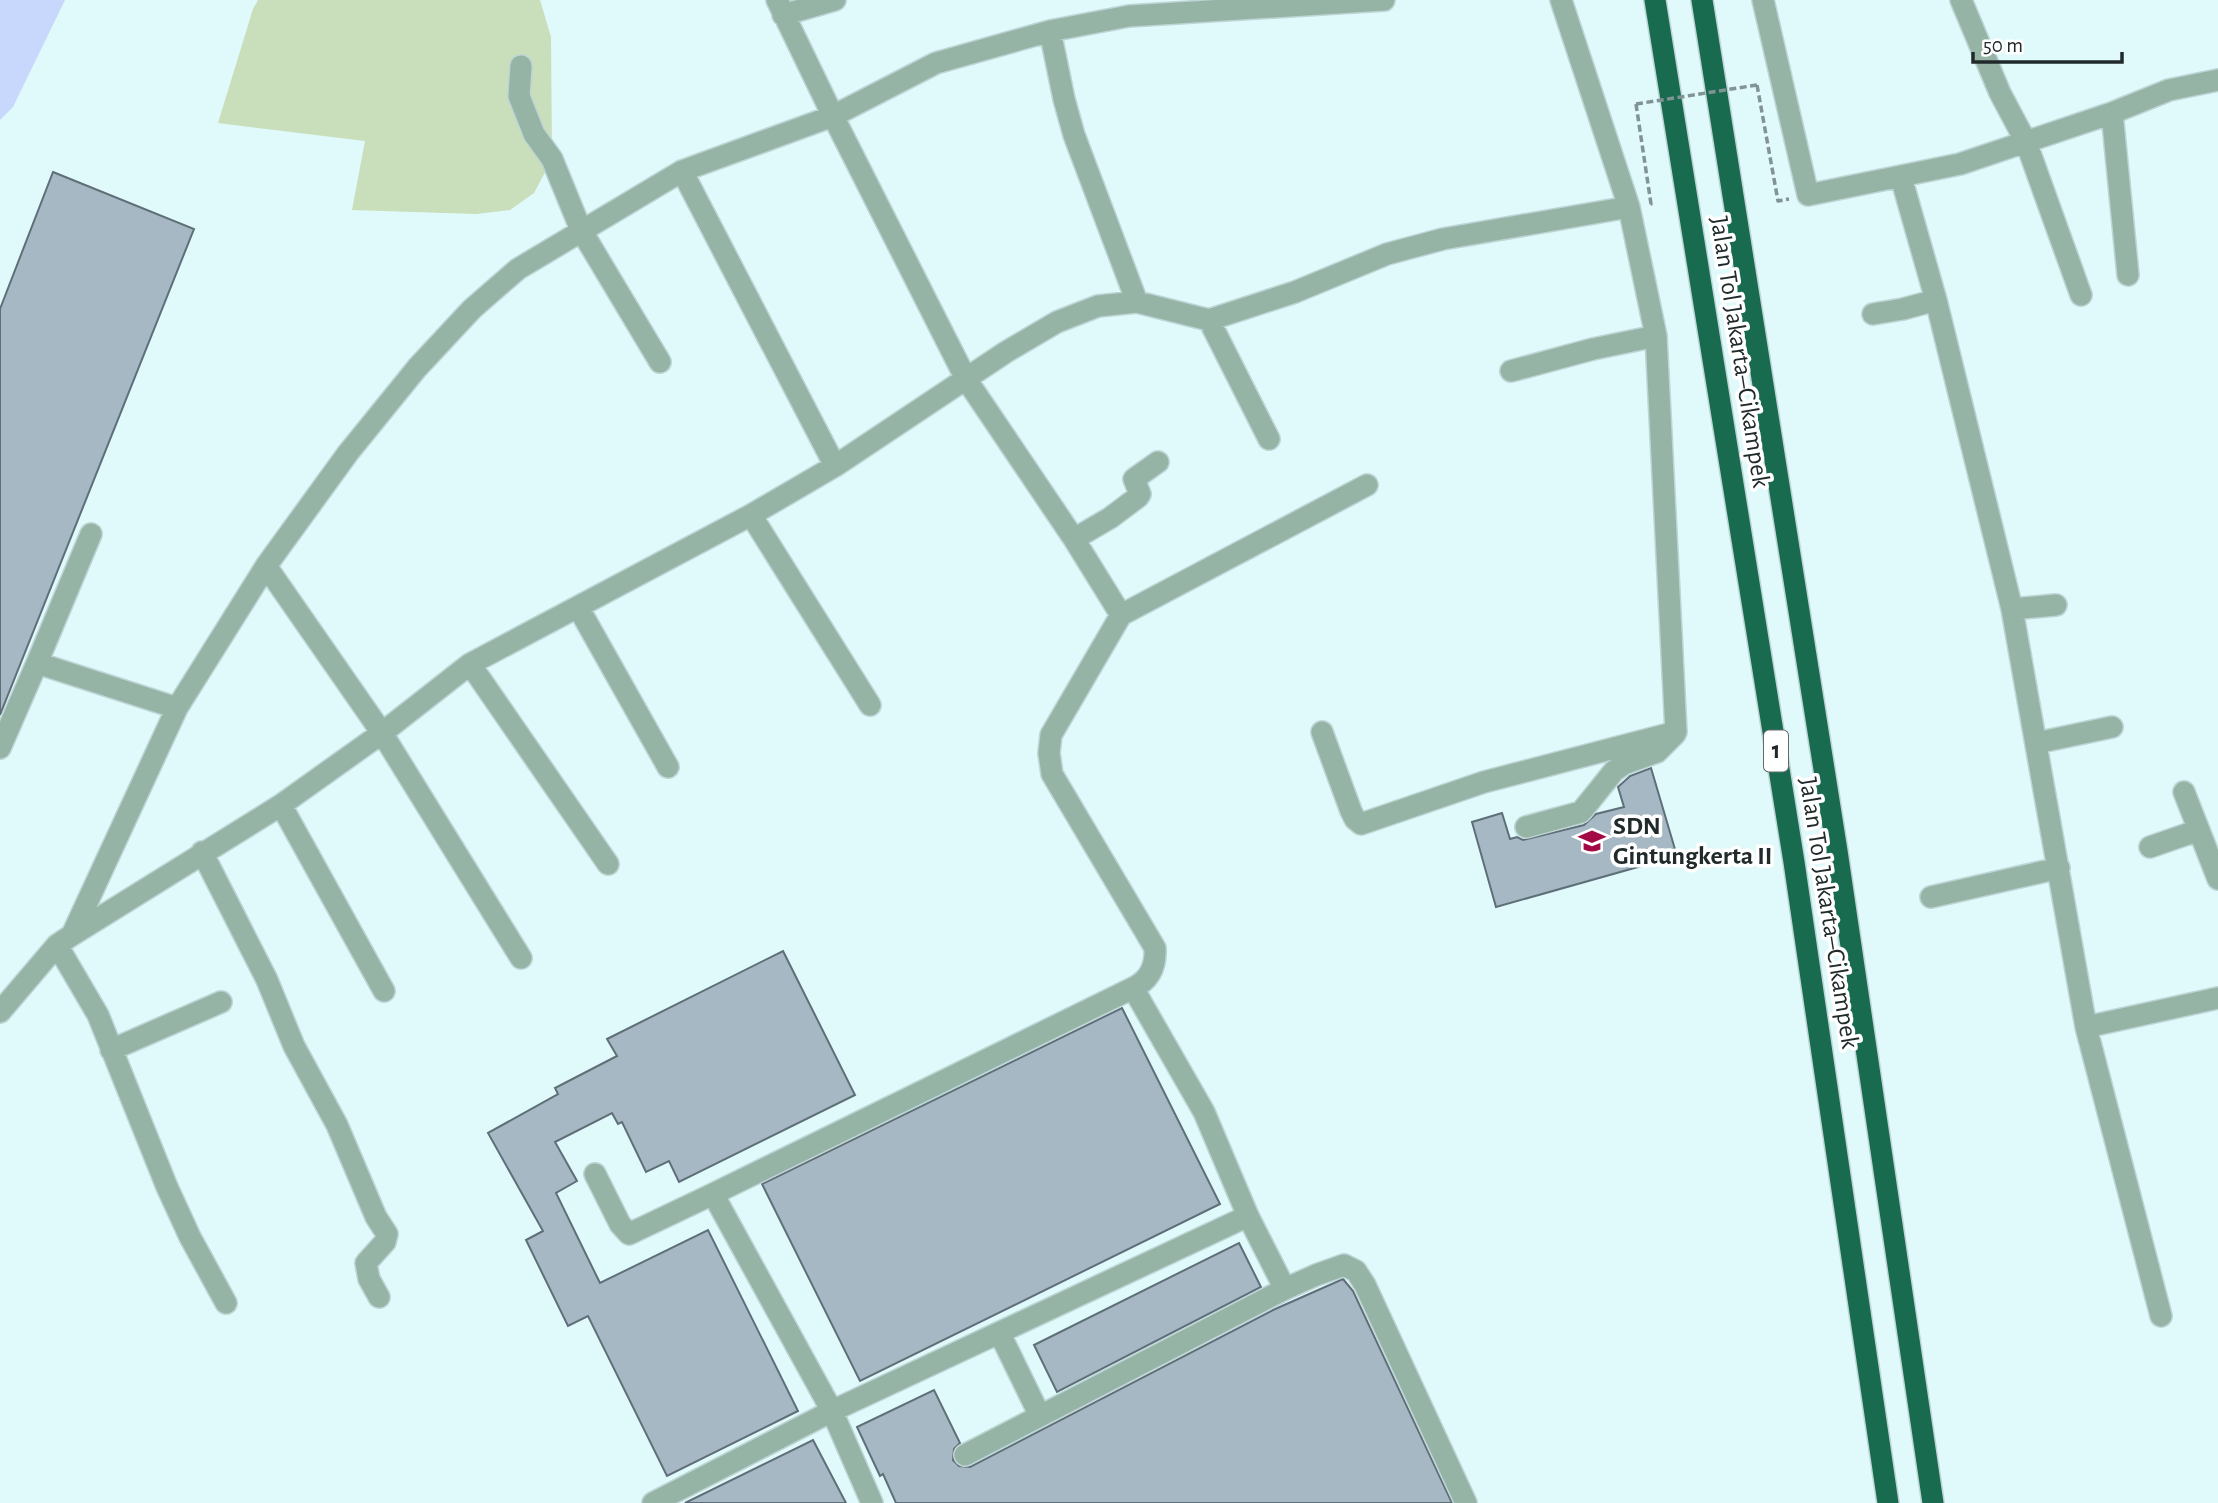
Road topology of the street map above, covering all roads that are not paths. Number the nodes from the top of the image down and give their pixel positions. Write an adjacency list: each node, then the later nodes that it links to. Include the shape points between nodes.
1 (835, 0): 8 (street)
2 (1384, 0): 9 (street, via 1129,16)
3 (1561, 0): 17 (street)
4 (1655, 0): 85 (highway, Jalan Tol Jakarta–Cikampek / 1, via 1794,862)
5 (1702, 0): 86 (highway, Jalan Tol Jakarta–Cikampek / 1, via 1837,851)
6 (1763, 0): 16 (street, via 1808,195)
7 (1961, 0): 14 (street)
8 (780, 8): 13 (street)
9 (1050, 31): 13 (street, via 936,63); 22 (street, via 1074,135)
10 (522, 66): 18 (street, via 519,96)
11 (2218, 79): 12 (street, via 2169,90)
12 (2112, 114): 14 (street); 19 (street)
13 (833, 116): 15 (street); 28 (street)
14 (2026, 142): 16 (street, via 1961,164); 20 (street)
15 (682, 171): 18 (street); 31 (street)
16 (1901, 177): 21 (street)
17 (1629, 207): 24 (street, via 1443,239 1387,254 1295,292); 25 (street)
18 (581, 230): 26 (street); 36 (street, via 518,270 472,309 348,453)
19 (2128, 275)
20 (2081, 295)
21 (1936, 300): 23 (street); 39 (street)
22 (1137, 302): 24 (street); 28 (street, via 1098,306 1057,322)
23 (1873, 314)
24 (1209, 320): 29 (street)
25 (1656, 336): 27 (street); 47 (street)
26 (660, 362)
27 (1511, 371)
28 (965, 379): 31 (street); 35 (street)
29 (1269, 439)
30 (1158, 462): 35 (street, via 1135,479 1138,497)
31 (835, 466): 33 (street)
32 (1367, 485): 40 (street)
33 (751, 515): 38 (street); 43 (street)
34 (91, 534): 41 (street)
35 (1074, 538): 40 (street)
36 (266, 566): 44 (street); 48 (street)
37 (2056, 605): 39 (street)
38 (578, 607): 42 (street); 51 (street)
39 (2012, 609): 49 (street)
40 (1121, 615): 64 (street, via 1051,735 1049,753 1052,774 1155,948 1156,960 1149,975)
41 (37, 663): 44 (street); 50 (street)
42 (471, 664): 48 (street); 58 (street)
43 (870, 705)
44 (177, 708): 62 (street)
45 (2112, 727): 49 (street)
46 (1322, 732): 47 (street, via 1350,811 1361,824 1484,782)
47 (1676, 732): 54 (street, via 1657,752 1614,771 1581,812)
48 (382, 733): 53 (street); 63 (street)
49 (2036, 743): 59 (street)
50 (0, 748)
51 (668, 767)
52 (2184, 792): 55 (street)
53 (281, 805): 57 (street); 65 (street)
54 (1526, 827)
55 (2199, 830): 56 (street); 60 (street)
56 (2150, 847)
57 (202, 852): 62 (street); 75 (street, via 387,1234 366,1263)
58 (608, 864)
59 (2059, 868): 61 (street); 69 (street)
60 (2218, 879)
61 (1931, 897)
62 (64, 939): 68 (street); 70 (street)
63 (521, 958)
64 (1133, 988): 72 (street); 73 (street, via 1204,1112)
65 (383, 991)
66 (2218, 998): 69 (street)
67 (221, 1002): 70 (street, via 168,1014)
68 (0, 1012)
69 (2086, 1027): 77 (street)
70 (111, 1050): 76 (street, via 167,1187)
71 (594, 1174): 72 (street, via 629,1234)
72 (713, 1194): 79 (street)
73 (1248, 1216): 74 (street); 78 (street)
74 (1285, 1289): 80 (street); 84 (street, via 1344,1265 1356,1271)
75 (379, 1297)
76 (226, 1303)
77 (2161, 1316)
78 (1000, 1334): 79 (street); 80 (street)
79 (832, 1410): 82 (street); 83 (street)
80 (1040, 1416): 81 (street)
81 (965, 1455)
82 (653, 1503)
83 (872, 1503)
84 (1466, 1503)
85 (1888, 1503)
86 (1933, 1503)

